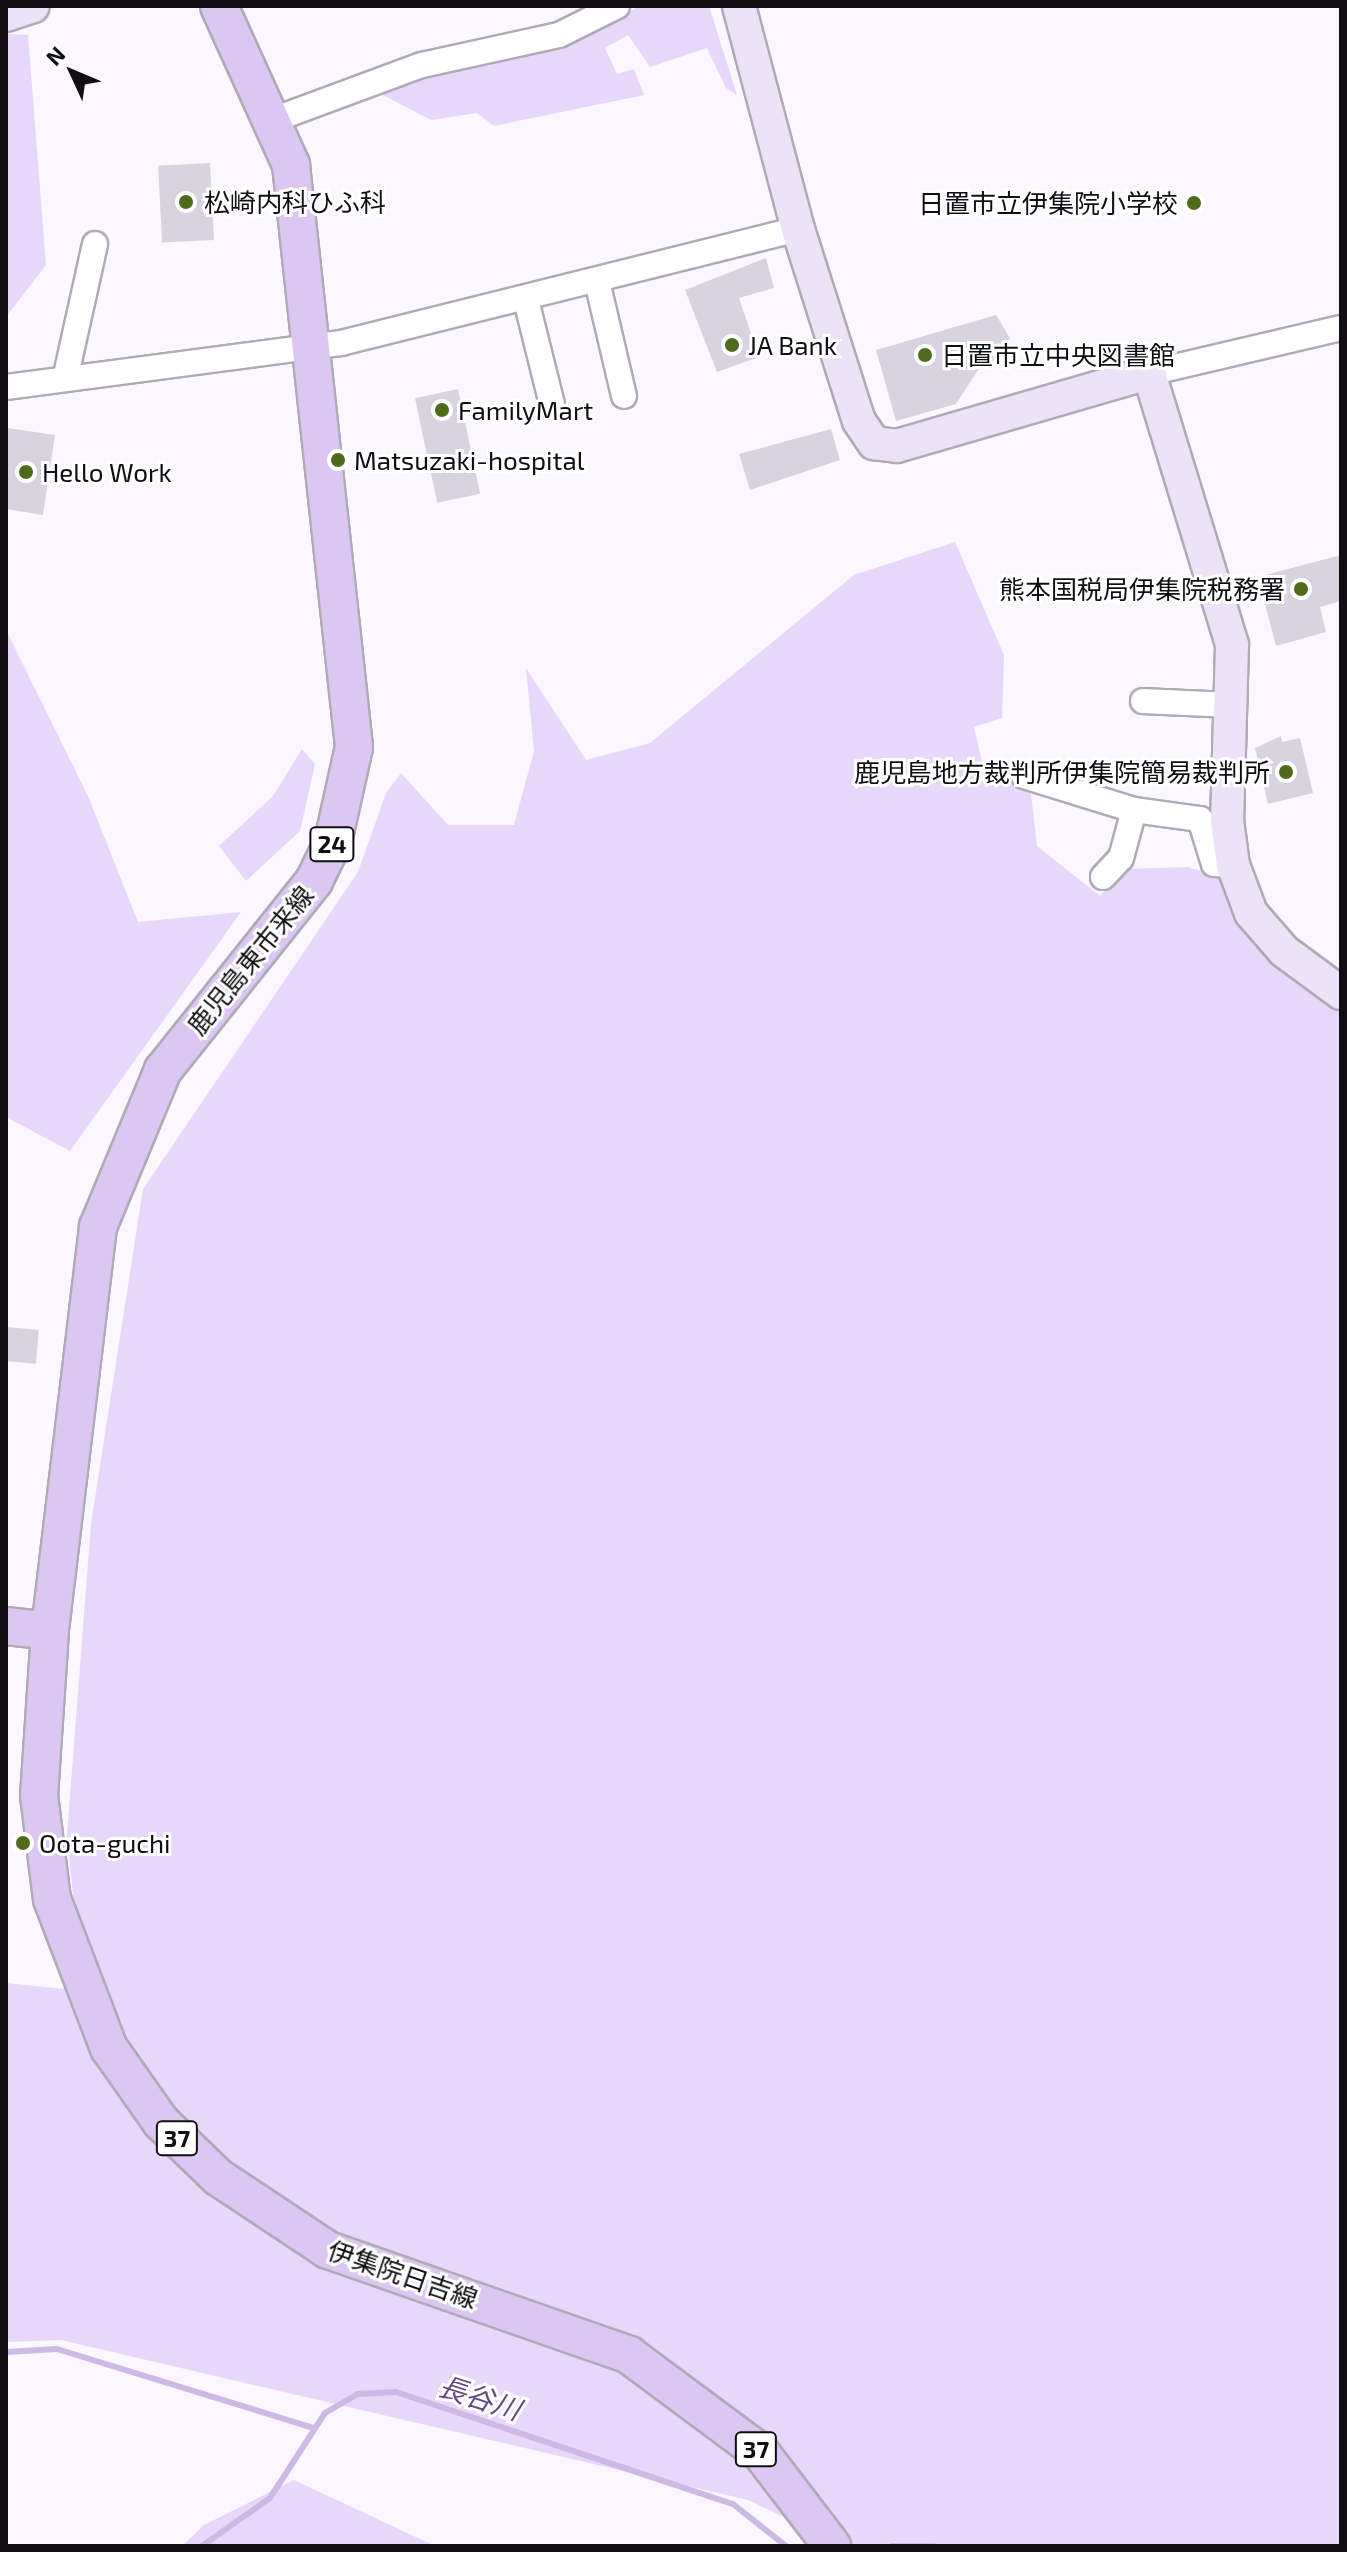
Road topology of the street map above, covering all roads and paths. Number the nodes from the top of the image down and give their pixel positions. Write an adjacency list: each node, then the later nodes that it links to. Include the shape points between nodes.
1 (33, 6): 5 (street)
2 (219, 6): 6 (main road, 鹿児島東市来線 / 24)
3 (617, 6): 6 (street, via 559,35 422,65)
4 (739, 6): 7 (street)
5 (6, 15)
6 (273, 120): 12 (main road, 鹿児島東市来線 / 24, via 291,165)
7 (798, 229): 9 (street); 13 (street, via 859,421 874,443 897,446)
8 (95, 244): 14 (street)
9 (597, 281): 10 (street); 16 (street)
10 (526, 300): 12 (street); 17 (street)
11 (1341, 328): 13 (street)
12 (315, 346): 14 (street); 26 (main road, 鹿児島東市来線 / 24, via 353,699 347,793 314,881 163,1070 115,1171 87,1286)
13 (1149, 373): 19 (street, via 1232,645)
14 (66, 375): 15 (street)
15 (6, 387)
16 (624, 396)
17 (552, 404)
18 (1143, 701): 19 (street)
19 (1230, 705): 22 (street)
20 (1024, 776): 21 (street)
21 (1134, 810): 22 (street, via 1200,819 1214,864); 23 (street, via 1121,858)
22 (1233, 865): 24 (street, via 1251,913 1284,951)
23 (1103, 877)
24 (1341, 993)
25 (6, 1626): 26 (main road)
26 (50, 1631): 27 (main road, 伊集院日吉線 / 37, via 39,1795 52,1899 86,2001 161,2122 256,2207 328,2250 598,2340 658,2374 761,2453)
27 (832, 2546)

